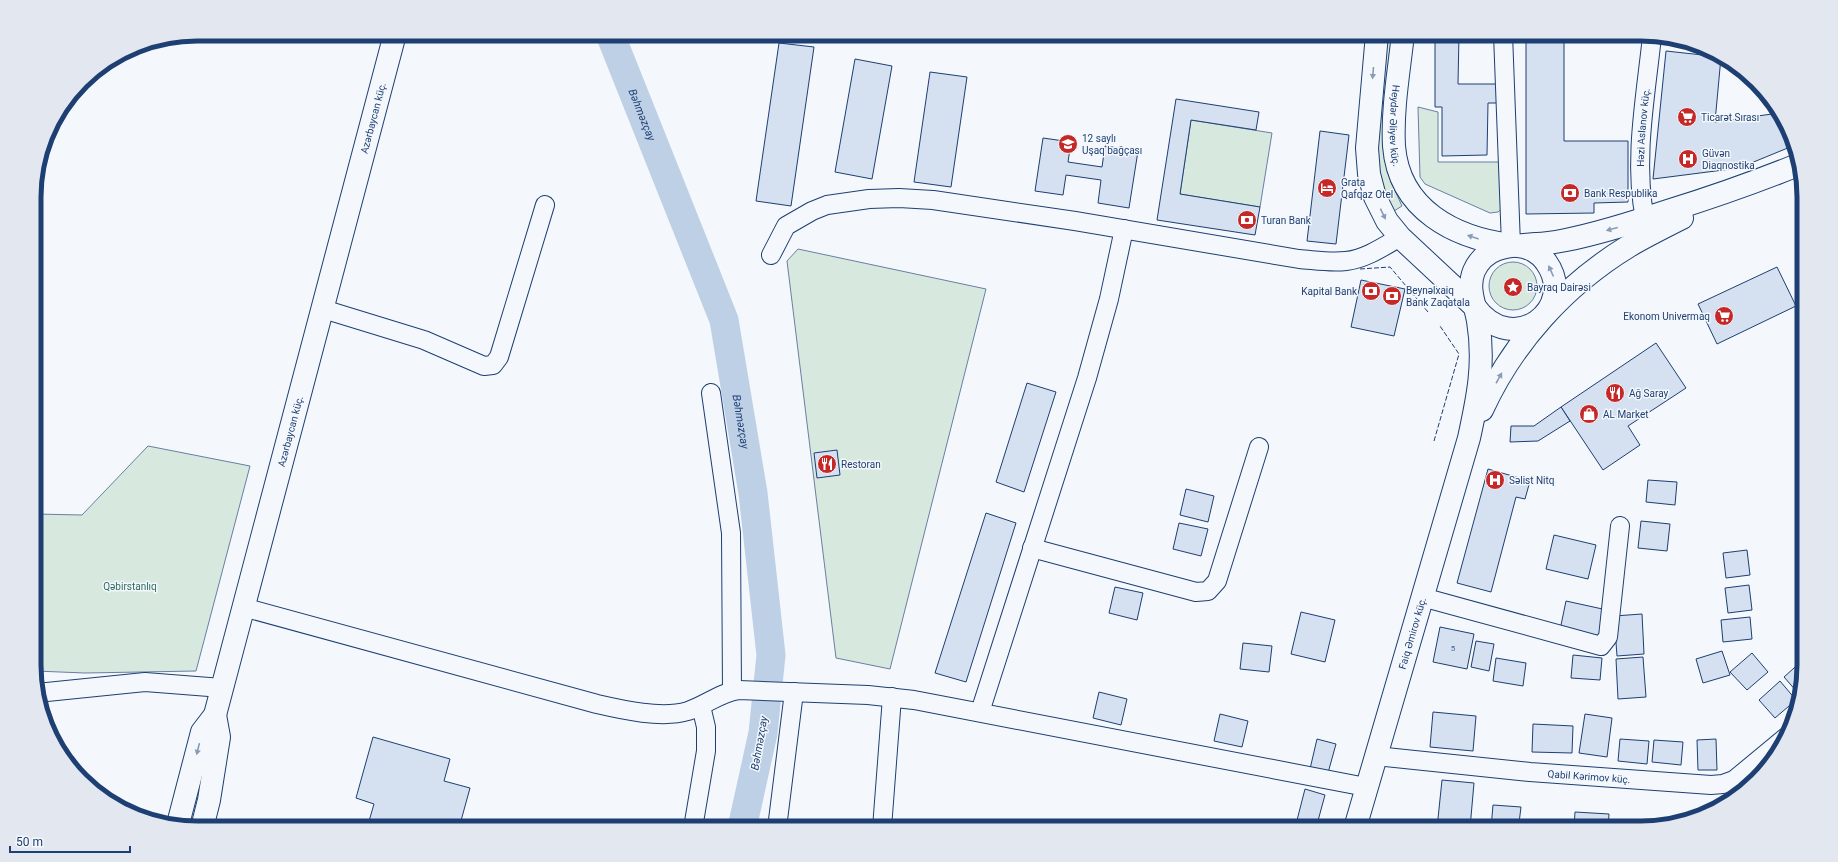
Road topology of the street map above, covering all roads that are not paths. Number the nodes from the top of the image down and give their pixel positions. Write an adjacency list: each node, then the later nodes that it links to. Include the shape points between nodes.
1 (393, 41): 15 (main road, Azərbaycan küç.)
2 (1376, 41): 11 (main road, one-way to 11, via 1367,148 1369,174 1375,197)
3 (1402, 41): 12 (main road, Heydər Əliyev küç., one-way to 3, via 1487,242 1445,226 1427,213 1411,196 1399,171 1394,147 1394,120)
4 (1503, 41): 12 (street)
5 (1652, 41): 9 (street, Həzi Aslanov küç., via 1639,172 1640,196)
6 (1794, 166): 7 (main road)
7 (1742, 187): 9 (main road); 16 (main road, via 1609,259)
8 (545, 205): 15 (street, via 499,357 492,365 484,366 424,340)
9 (1645, 219): 12 (main road, one-way to 12, via 1589,236)
10 (1124, 229): 11 (street, via 1324,262 1358,258); 13 (street, via 933,200 869,199 827,205 812,211 786,226); 21 (street, via 1109,299 1087,378)
11 (1400, 238): 14 (main road)
12 (1511, 245): 14 (main road, via 1488,253 1480,261 1471,283 1471,295); 16 (main road, one-way to 12, via 1555,291 1550,268 1534,251 1523,246)
13 (771, 255)
14 (1476, 307): 16 (main road, via 1492,324 1503,328 1526,327 1537,322); 18 (main road, via 1482,363)
15 (323, 309): 23 (main road, Azərbaycan küç.)
16 (1546, 313): 18 (main road, one-way to 16, via 1503,370)
17 (711, 394): 25 (street, via 731,533)
18 (1469, 438): 22 (main road, Faiq Əmirov küç.)
19 (1259, 447): 21 (street, via 1218,581 1208,591 1196,592)
20 (1620, 526): 22 (street, via 1608,637 1601,646)
21 (1032, 548): 30 (street)
22 (1422, 597): 33 (main road, Faiq Əmirov küç.)
23 (244, 607): 24 (main road, Azərbaycan küç.); 29 (street, via 634,713 687,712)
24 (222, 688): 26 (street, via 144,682); 31 (main road, Azərbaycan küç.)
25 (736, 691): 27 (street); 29 (street)
26 (43, 692)
27 (790, 692): 28 (street); 38 (street)
28 (892, 697): 30 (street); 39 (street)
29 (701, 706): 37 (street, via 706,727 706,751)
30 (980, 712): 34 (street)
31 (215, 715): 35 (main road, Azərbaycan küç., one-way to 35, via 202,732); 36 (main road, via 219,737)
32 (1774, 747): 33 (street, Qabil Kərimov küç., via 1734,780 1710,785 1530,772)
33 (1376, 756): 34 (main road, Faiq Əmirov küç.)
34 (1366, 787): 40 (main road, Faiq Əmirov küç.)
35 (179, 820)
36 (204, 821)
37 (694, 821)
38 (778, 821)
39 (883, 821)
40 (1356, 821)

